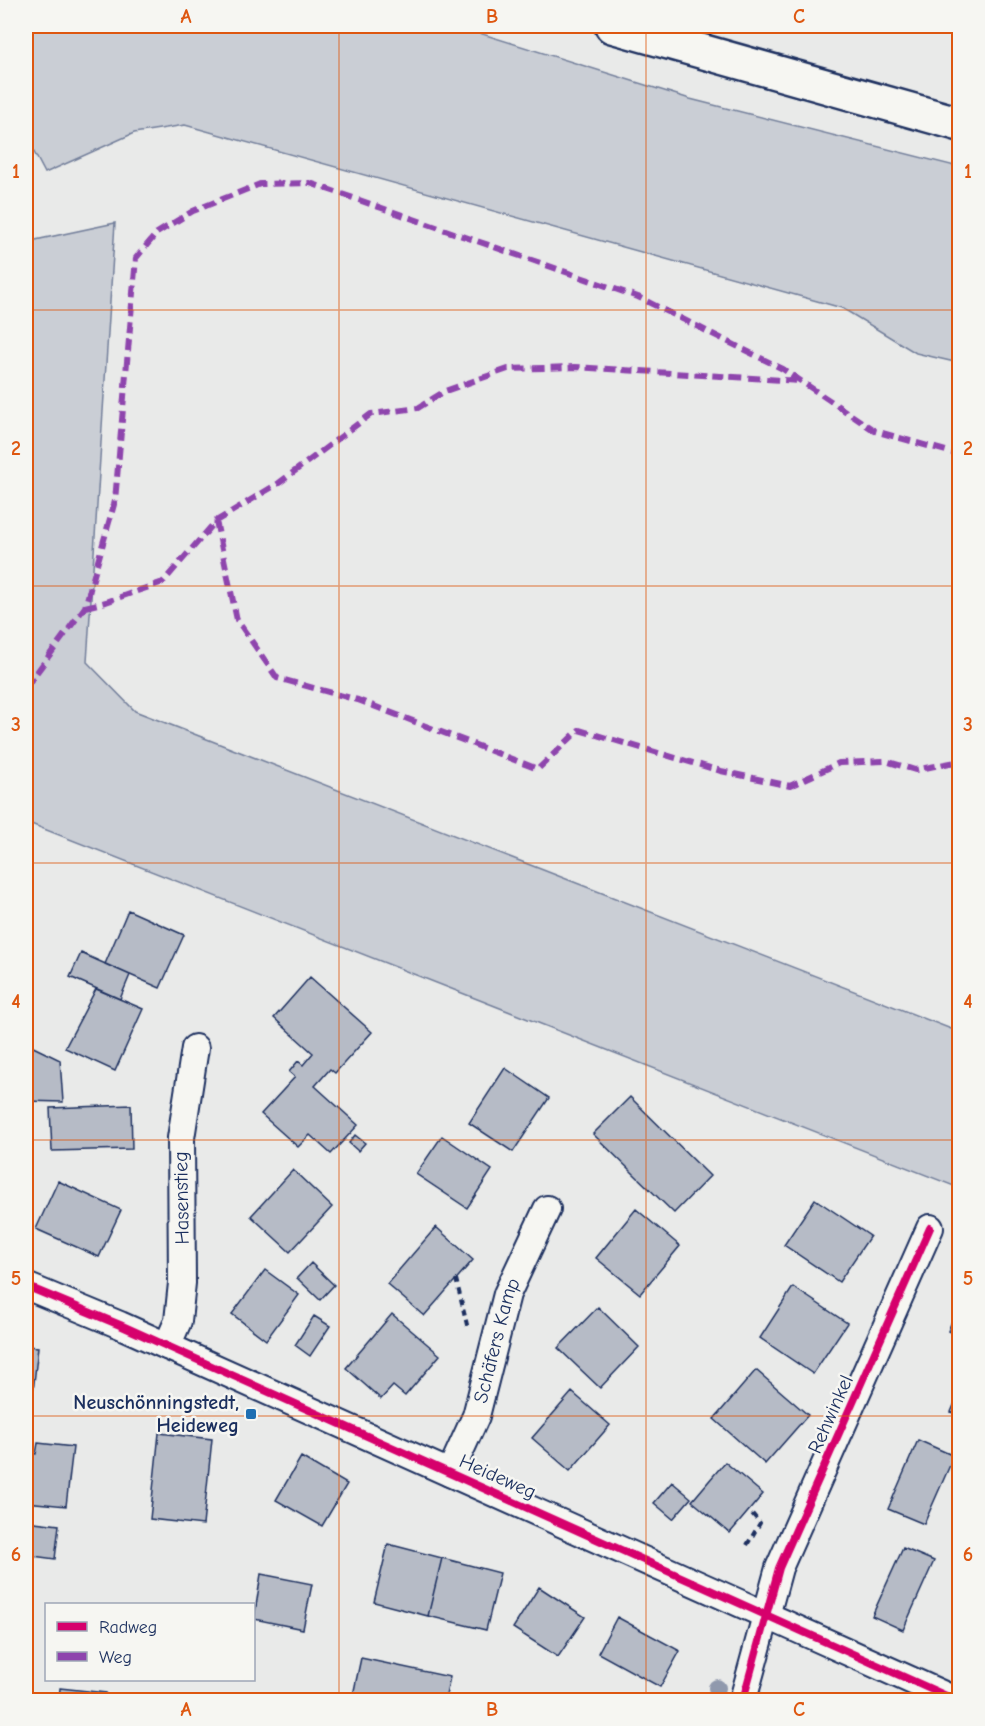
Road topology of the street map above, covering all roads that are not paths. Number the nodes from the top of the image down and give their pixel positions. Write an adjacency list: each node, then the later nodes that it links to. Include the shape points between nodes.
1 (612, 26): 2 (highway)
2 (960, 124)
3 (195, 1048): 7 (street, Hasenstieg, via 181,1138 182,1283 178,1320)
4 (547, 1209): 8 (street, Schäfers Kamp, via 507,1294 476,1416)
5 (930, 1228): 9 (street, Rehwinkel, via 779,1568)
6 (26, 1286): 7 (street, Heideweg)
7 (167, 1346): 8 (street, Heideweg)
8 (450, 1473): 9 (street, Heideweg)
9 (766, 1614): 10 (street, Rehwinkel); 11 (street, Heideweg)
10 (742, 1701)
11 (954, 1701)

